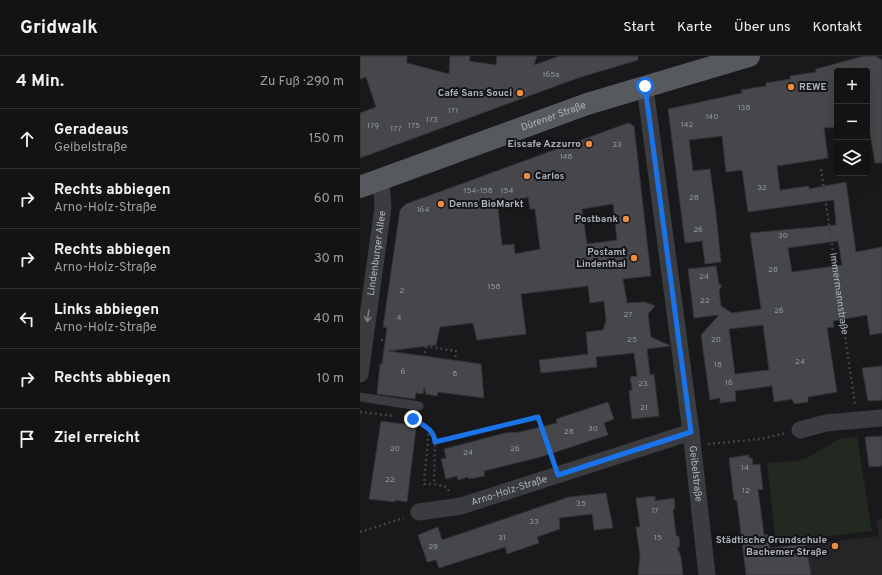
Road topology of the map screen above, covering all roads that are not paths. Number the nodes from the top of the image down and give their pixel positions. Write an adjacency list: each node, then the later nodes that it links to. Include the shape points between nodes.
1 (749, 56): 2 (main road, Dürener Straße)
2 (645, 86): 3 (main road, Dürener Straße, via 587,104); 9 (street, Geibelstraße)
3 (368, 184): 4 (street, Lindenburger Allee, one-way to 4, via 382,193 383,207)
4 (360, 374)
5 (360, 397): 6 (lane)
6 (419, 406)
7 (882, 418): 8 (street, via 857,419)
8 (800, 430)
9 (691, 439): 10 (street, Arno-Holz-Straße, via 558,475 461,506); 11 (street, Geibelstraße)
10 (419, 512)
11 (707, 575)

